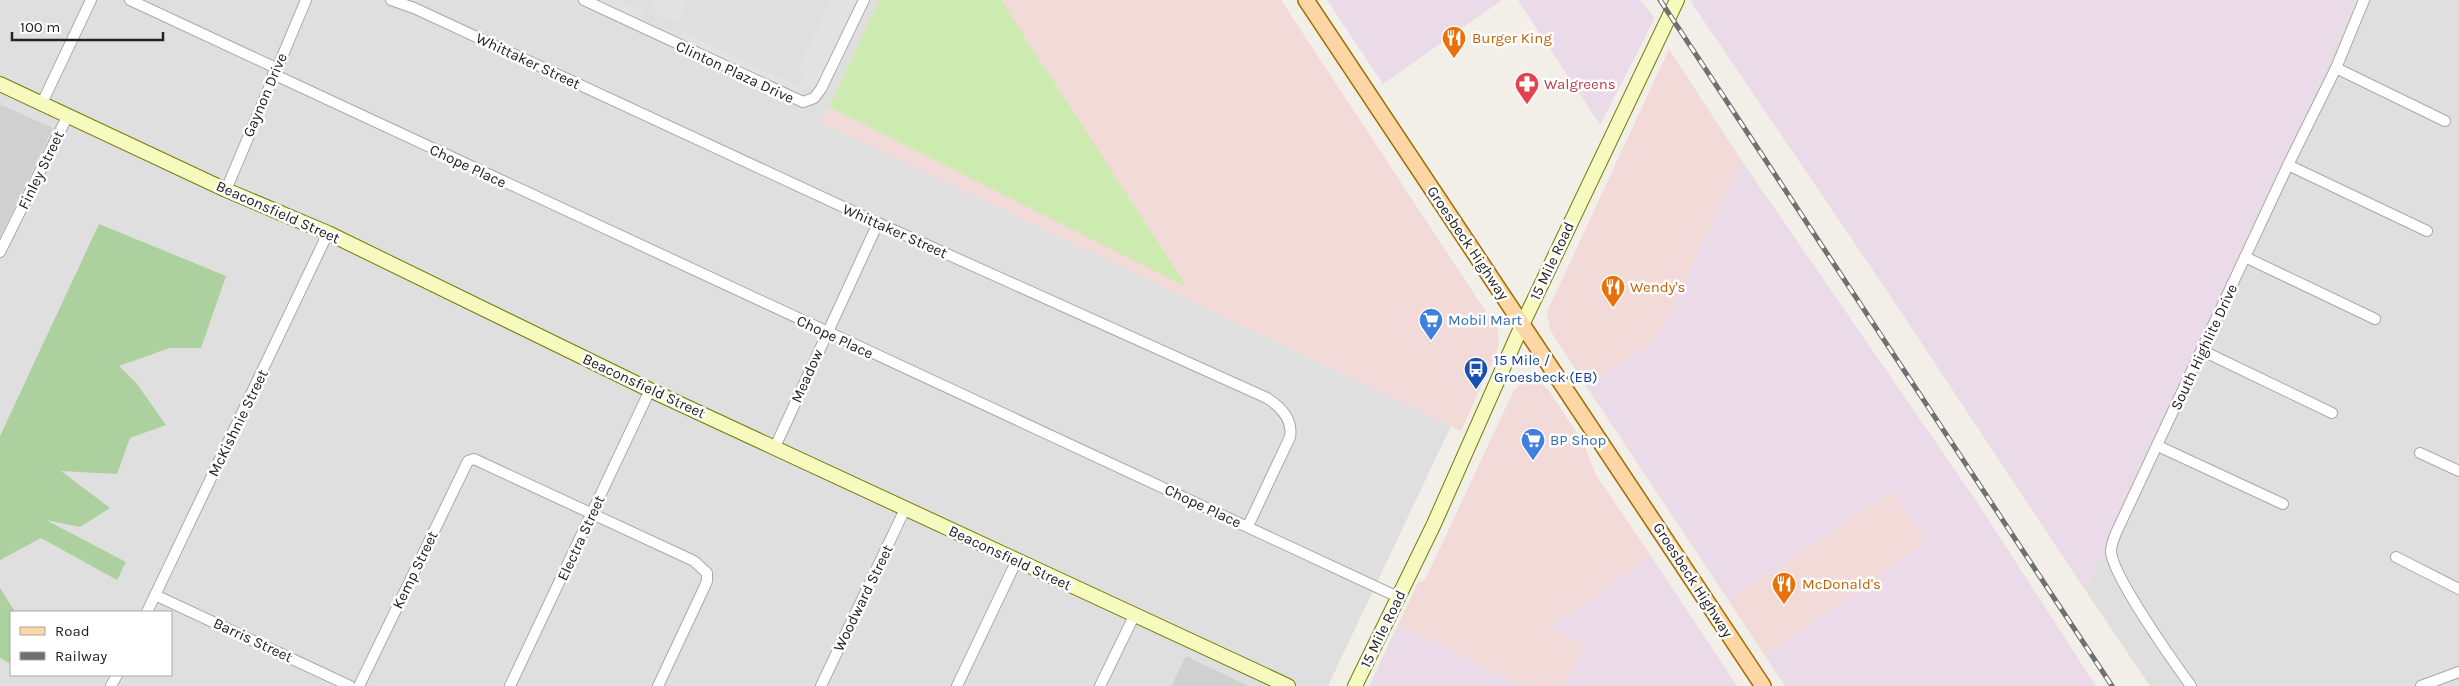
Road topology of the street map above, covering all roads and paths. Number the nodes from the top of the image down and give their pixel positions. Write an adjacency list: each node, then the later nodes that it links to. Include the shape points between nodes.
1 (91, 0): 13 (street)
2 (130, 0): 11 (street, Chope Place)
3 (306, 0): 11 (street, Gaynon Drive)
4 (391, 0): 18 (street, Whittaker Street)
5 (584, 0): 6 (street, Clinton Plaza Drive, via 803,102 814,98 821,89)
6 (864, 0)
7 (1306, 0): 24 (main road, Groesbeck Highway)
8 (1676, 0): 24 (street, 15 Mile Road)
9 (2364, 0): 10 (street, South Highlite Drive)
10 (2336, 68): 15 (street); 16 (street, South Highlite Drive)
11 (274, 71): 17 (street, Gaynon Drive); 25 (street, Chope Place)
12 (0, 84): 13 (street, Beaconsfield Street)
13 (42, 103): 14 (street, Beaconsfield Street)
14 (68, 115): 17 (street, Beaconsfield Street); 21 (street, Finley Street)
15 (2445, 121)
16 (2288, 165): 19 (street); 22 (street, South Highlite Drive)
17 (226, 190): 20 (street, Beaconsfield Street)
18 (878, 223): 25 (street, Meadow); 36 (street, Whittaker Street, via 1276,404 1290,423 1290,437)
19 (2427, 231)
20 (328, 233): 27 (street, Beaconsfield Street); 40 (street, McKishnie Street)
21 (0, 252)
22 (2246, 257): 23 (street); 26 (street, South Highlite Drive)
23 (2375, 319)
24 (1523, 323): 41 (street, 15 Mile Road); 54 (main road, Groesbeck Highway)
25 (826, 333): 30 (street, Meadow); 36 (street, Chope Place)
26 (2203, 351): 28 (street); 29 (street, South Highlite Drive)
27 (650, 390): 30 (street, Beaconsfield Street); 35 (street, Electra Street)
28 (2332, 414)
29 (2158, 446): 33 (street); 55 (street, South Highlite Drive, via 2110,550 2120,574 2163,647)
30 (775, 447): 34 (street, Beaconsfield Street)
31 (2420, 453): 32 (street)
32 (2459, 471)
33 (2283, 504)
34 (905, 509): 38 (street, Beaconsfield Street); 49 (street, Woodward Street)
35 (593, 514): 46 (street, Kemp Street, via 474,459 468,461); 47 (street, Electra Street); 48 (street, via 694,561 707,573 704,588)
36 (1248, 526): 41 (street, Chope Place)
37 (2396, 557): 39 (street)
38 (1017, 560): 43 (street, Beaconsfield Street); 50 (street)
39 (2459, 589)
40 (155, 595): 42 (street, McKishnie Street); 45 (street, Barris Street)
41 (1398, 597): 53 (street, 15 Mile Road)
42 (147, 611)
43 (1134, 616): 51 (street); 52 (street, Beaconsfield Street)
44 (2459, 672): 56 (street)
45 (350, 686)
46 (359, 686)
47 (510, 686)
48 (658, 686)
49 (820, 686)
50 (957, 686)
51 (1100, 686)
52 (1288, 686)
53 (1355, 686)
54 (1763, 686)
55 (2191, 686)
56 (2420, 686)

